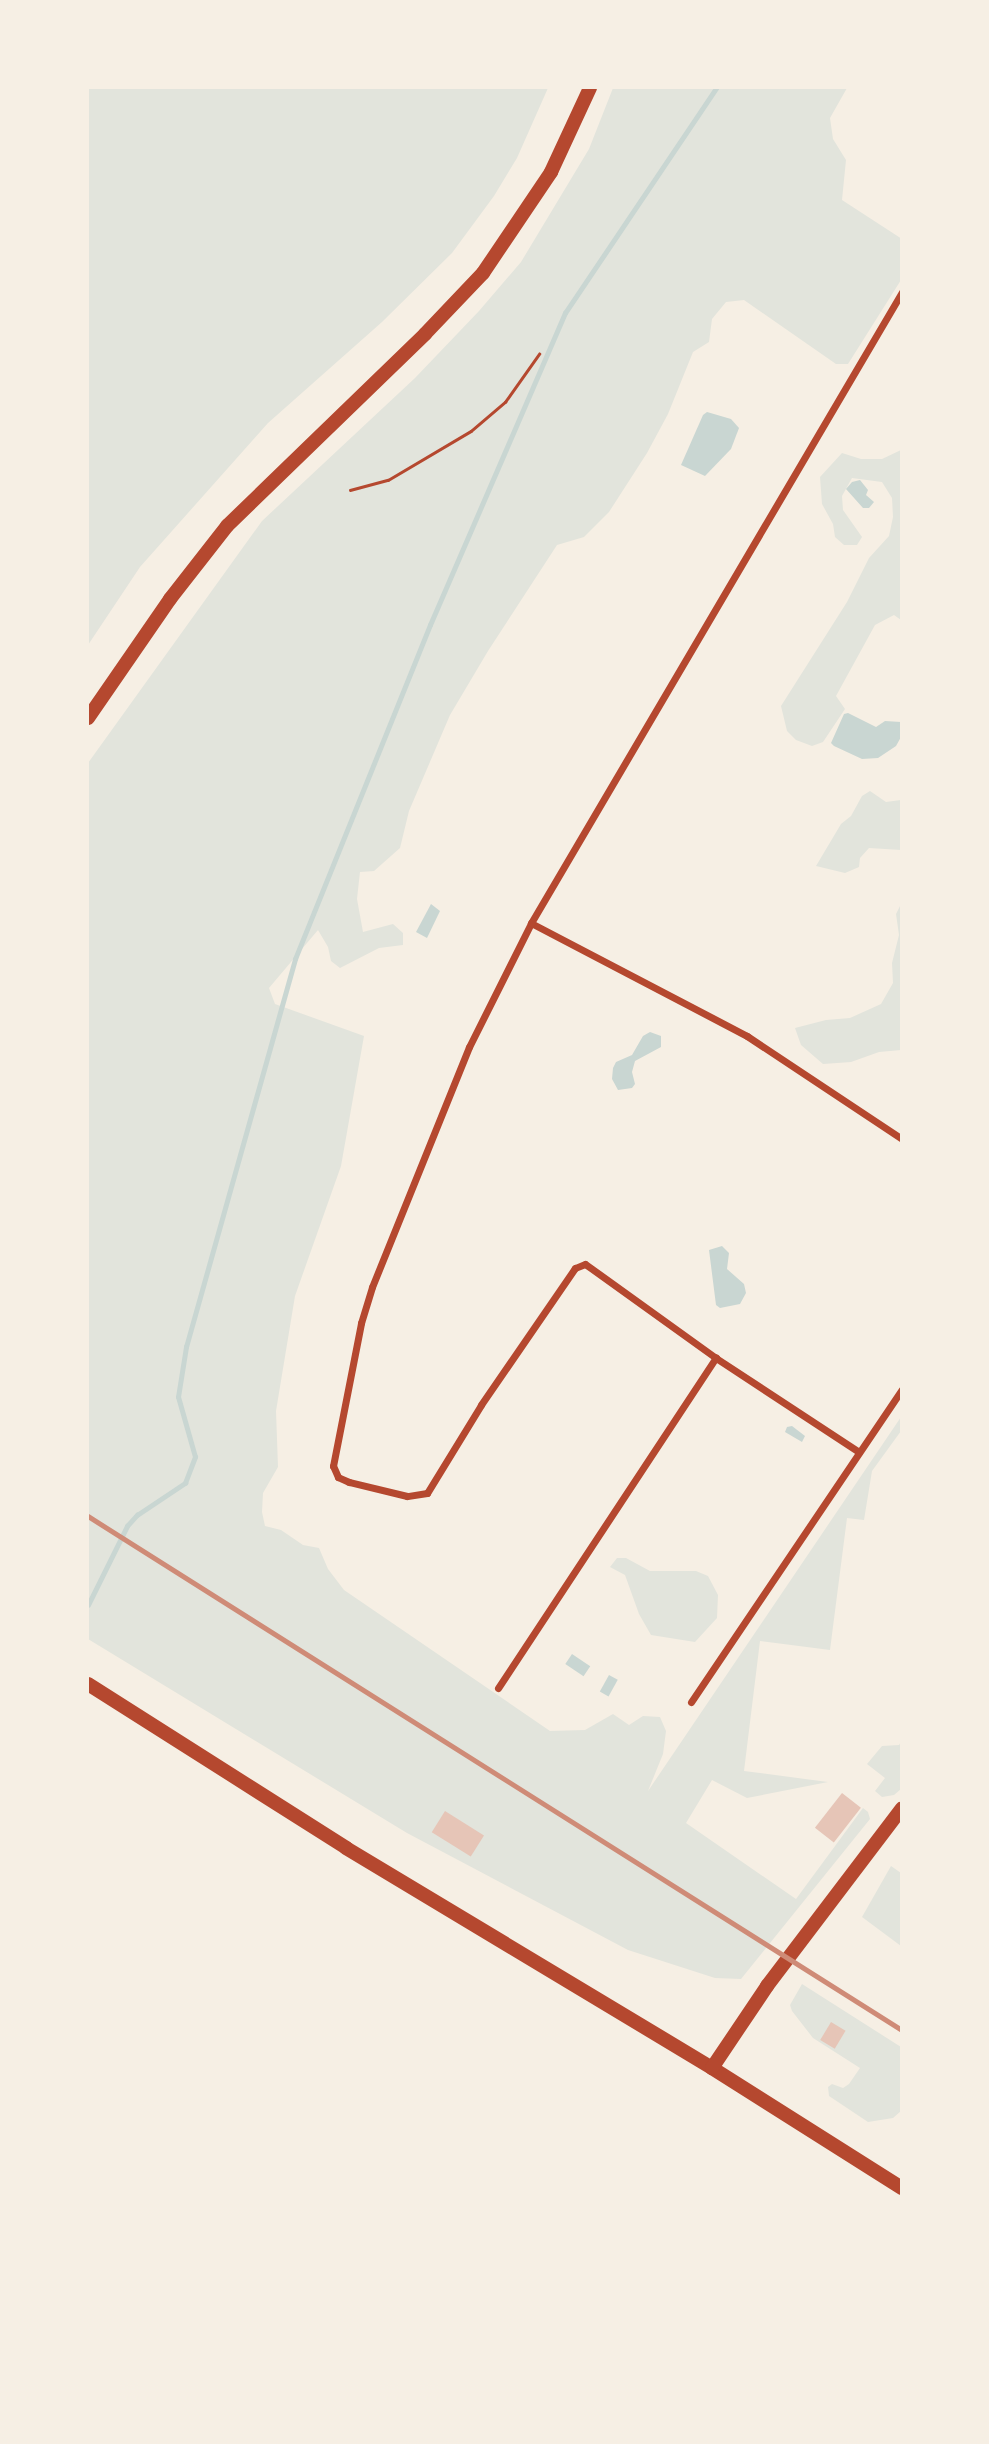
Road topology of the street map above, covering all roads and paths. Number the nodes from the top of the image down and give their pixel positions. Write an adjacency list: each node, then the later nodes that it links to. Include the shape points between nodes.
1 (590, 88): 5 (main road, via 551,172 483,273 227,526 170,599)
2 (901, 292): 6 (street)
3 (539, 354): 4 (path, via 505,402 471,431 388,480)
4 (349, 490)
5 (88, 719)
6 (531, 923): 7 (street, via 747,1036); 8 (street, via 469,1047 372,1287 335,1472 343,1480 407,1496 427,1493 481,1405 581,1265 592,1267)
7 (901, 1139)
8 (716, 1358): 10 (street); 12 (street)
9 (901, 1389): 10 (street)
10 (859, 1452): 13 (street)
11 (88, 1684): 15 (main road, via 346,1848)
12 (498, 1688)
13 (691, 1702)
14 (901, 1808): 15 (main road, via 767,1986)
15 (712, 2068): 16 (main road)
16 (901, 2188)

